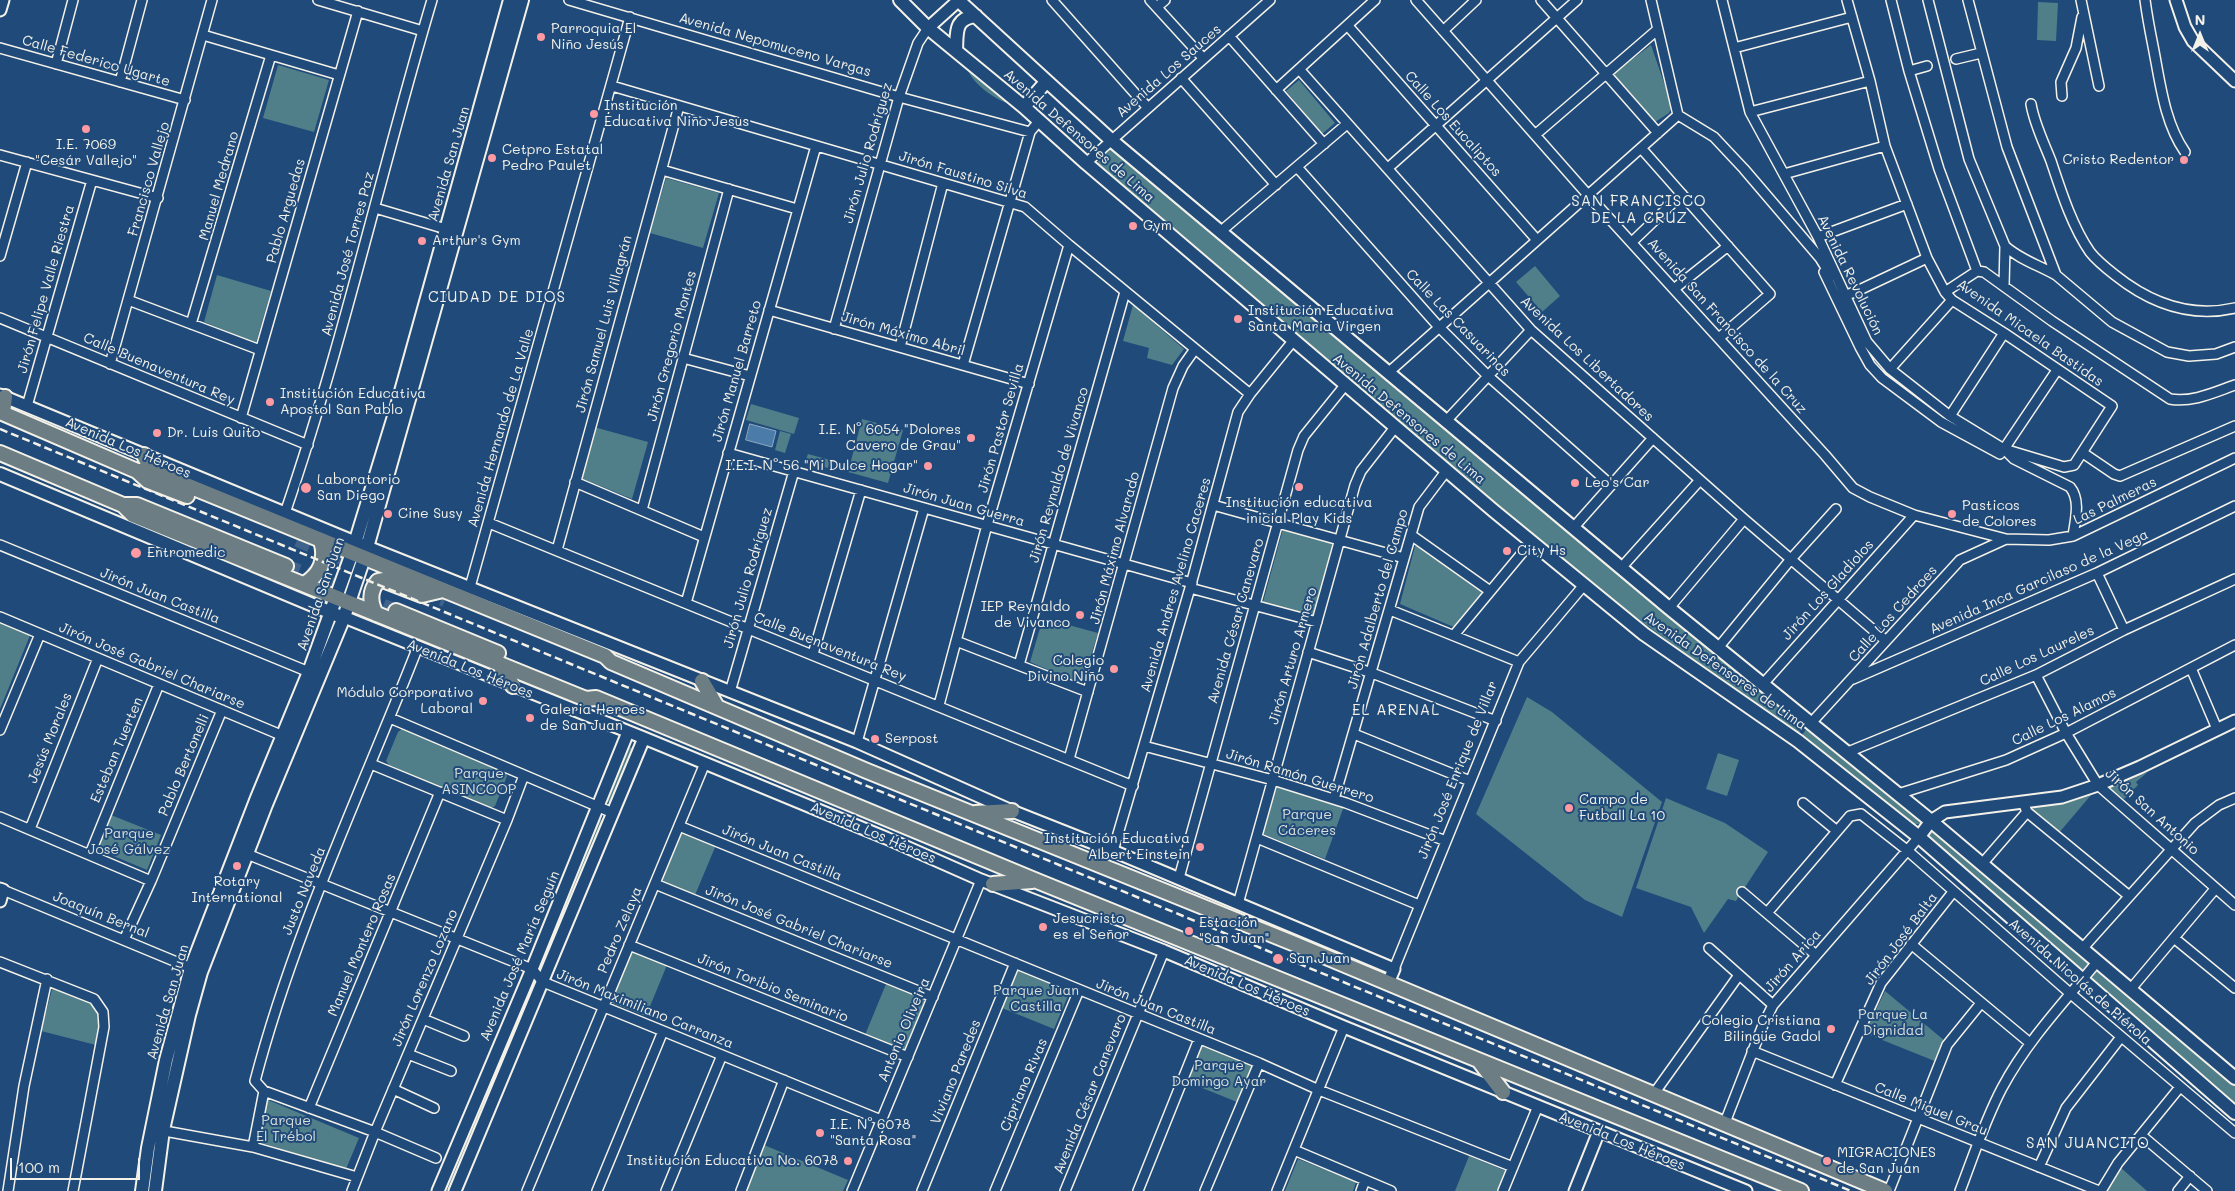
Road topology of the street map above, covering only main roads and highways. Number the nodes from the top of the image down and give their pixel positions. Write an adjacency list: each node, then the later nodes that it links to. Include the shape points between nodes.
1 (510, 0): 19 (main road, Avenida San Juan, via 394,413)
2 (522, 0): 19 (main road, Avenida San Juan)
3 (901, 0): 6 (main road, Avenida Defensores de Lima, via 928,28)
4 (958, 0): 5 (main road, Avenida Defensores de Lima)
5 (976, 16): 6 (main road, via 961,20); 7 (main road, Avenida Defensores de Lima)
6 (956, 50): 8 (main road, Avenida Defensores de Lima)
7 (1046, 82): 8 (main road); 35 (main road, Avenida Defensores de Lima, via 1668,608)
8 (1024, 107): 36 (main road, Avenida Defensores de Lima, via 1293,341 1644,634 1798,741)
9 (2, 396): 10 (main road)
10 (1, 412): 13 (main road, Avenida Los Héroes)
11 (0, 453): 16 (main road, Avenida Los Héroes)
12 (144, 455): 14 (main road)
13 (137, 471): 14 (main road, Avenida Los Héroes); 17 (main road, Avenida Los Héroes, via 148,480)
14 (152, 472): 18 (main road, Avenida Los Héroes)
15 (0, 474): 26 (main road, Avenida Los Héroes)
16 (123, 505): 20 (main road, Avenida Los Héroes, via 138,506); 21 (main road, Avenida Los Héroes, via 133,515)
17 (297, 540)
18 (321, 541): 19 (main road, Avenida Los Héroes); 21 (main road, via 322,564 317,574)
19 (359, 550): 22 (main road, Avenida Los Héroes); 23 (main road, Avenida San Juan)
20 (286, 566)
21 (304, 584): 23 (main road, Avenida Los Héroes)
22 (444, 595): 25 (main road, via 422,595 383,580 375,585 371,598); 31 (main road, Avenida Los Héroes, via 605,656 611,662)
23 (343, 600): 25 (main road, Avenida Los Héroes); 26 (main road, Avenida San Juan)
24 (396, 611): 30 (main road, Avenida Los Héroes, via 590,690)
25 (376, 614): 27 (main road, Avenida Los Héroes)
26 (338, 615): 32 (main road, Avenida San Juan); 32 (main road, Avenida San Juan, via 309,672)
27 (498, 663): 29 (main road); 30 (main road, Avenida Los Héroes, via 586,699)
28 (702, 681): 31 (main road)
29 (513, 686)
30 (596, 698): 38 (main road, Avenida Los Héroes)
31 (717, 707): 34 (main road, Avenida Los Héroes)
32 (288, 738): 37 (main road, Avenida San Juan)
33 (1012, 811): 34 (main road)
34 (971, 813): 48 (main road, Avenida Los Héroes)
35 (1931, 821): 41 (main road, Avenida Nicolás de Piérola)
36 (1919, 836): 43 (main road, Avenida Nicolás de Piérola)
37 (242, 852): 44 (main road, Avenida San Juan, via 201,972); 44 (main road, Avenida San Juan, via 191,968 178,1012)
38 (1037, 881): 39 (main road); 40 (main road, Avenida Los Héroes)
39 (987, 882)
40 (1480, 1061): 42 (main road); 47 (main road, Avenida Los Héroes)
41 (2235, 1078)
42 (1503, 1092)
43 (2235, 1113)
44 (157, 1130): 45 (main road, Avenida San Juan); 46 (main road, Avenida San Juan)
45 (142, 1191)
46 (155, 1191)
47 (1801, 1191)
48 (1885, 1191)

